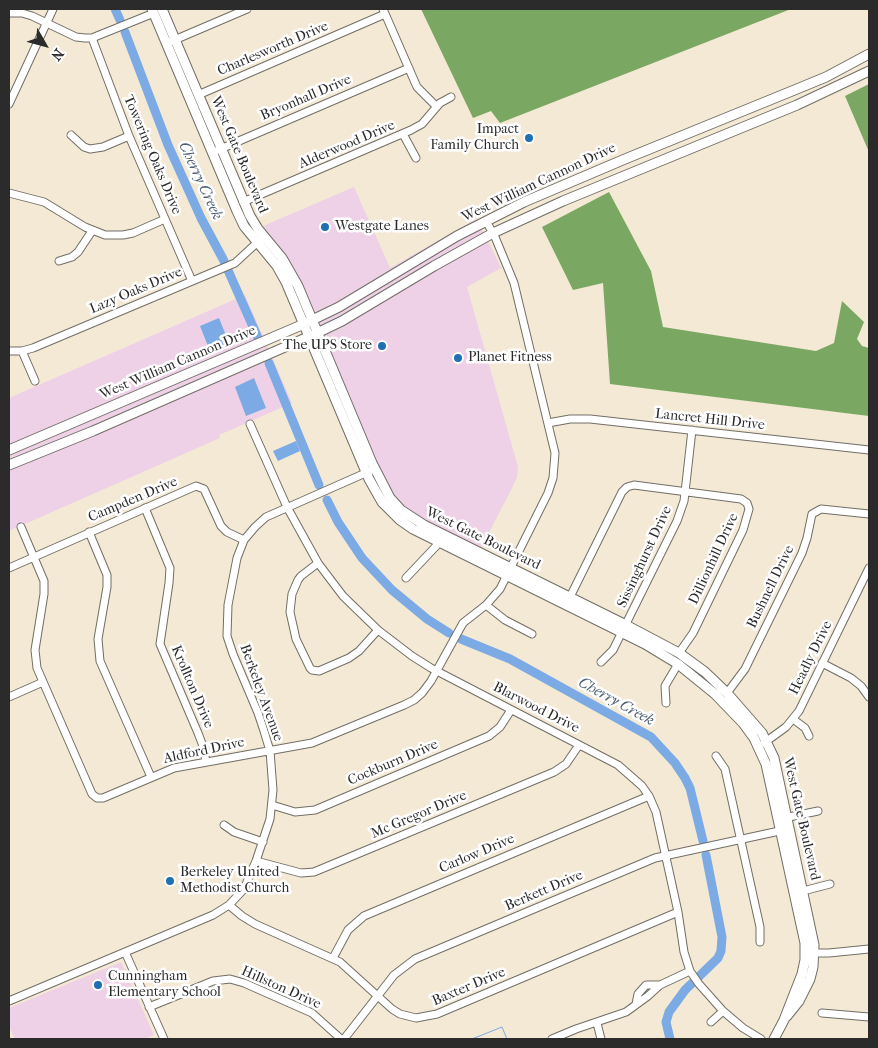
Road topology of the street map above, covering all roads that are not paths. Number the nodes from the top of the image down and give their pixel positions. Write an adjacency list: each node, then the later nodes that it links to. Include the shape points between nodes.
1 (53, 9): 6 (street)
2 (247, 9): 8 (street)
3 (156, 10): 7 (street); 8 (main road, West Gate Boulevard)
4 (384, 11): 10 (street); 13 (street, Charlesworth Drive)
5 (9, 13): 6 (street, via 27,14)
6 (47, 22): 7 (street, via 76,37); 15 (street)
7 (92, 38): 20 (street, Towering Oaks Drive)
8 (171, 42): 13 (main road, West Gate Boulevard); 21 (main road, West Gate Boulevard)
9 (869, 54): 12 (main road, West William Cannon Drive)
10 (408, 68): 17 (street, via 418,88); 21 (street, Bryonhall Drive)
11 (869, 71): 16 (main road, West William Cannon Drive)
12 (792, 92): 16 (main road); 26 (main road, West William Cannon Drive, via 626,159)
13 (198, 95): 21 (main road, West Gate Boulevard)
14 (450, 97): 17 (street, Alderwood Drive)
15 (9, 104)
16 (797, 105): 28 (main road, West William Cannon Drive)
17 (436, 106): 18 (street, Alderwood Drive, via 422,124)
18 (403, 134): 22 (street); 24 (street, Alderwood Drive)
19 (71, 135): 20 (street, via 90,148 103,147)
20 (129, 136): 25 (street, Towering Oaks Drive)
21 (217, 150): 24 (main road, West Gate Boulevard); 29 (main road, West Gate Boulevard, via 244,226)
22 (416, 158)
23 (9, 193): 27 (street, via 44,202)
24 (243, 202): 29 (main road, West Gate Boulevard)
25 (165, 219): 27 (street, via 123,235); 32 (street, Towering Oaks Drive)
26 (486, 221): 28 (street, Aldford Drive); 31 (main road, West William Cannon Drive)
27 (92, 231): 30 (street, via 78,252)
28 (493, 233): 33 (main road, West William Cannon Drive); 42 (street, Aldford Drive, via 513,278)
29 (261, 240): 32 (street, Lazy Oaks Drive, via 239,261); 34 (main road, West Gate Boulevard)
30 (59, 261)
31 (386, 278): 33 (main road); 34 (main road, West William Cannon Drive, via 340,307)
32 (192, 281): 37 (street, Lazy Oaks Drive)
33 (395, 290): 35 (main road, West William Cannon Drive)
34 (308, 322): 35 (main road, West Gate Boulevard); 40 (main road, West William Cannon Drive)
35 (313, 335): 39 (main road, West Gate Boulevard); 41 (main road, West Gate Boulevard); 45 (main road, West William Cannon Drive)
36 (9, 351): 37 (street, Lazy Oaks Drive)
37 (22, 351): 38 (street)
38 (35, 382)
39 (353, 415): 41 (main road); 49 (main road, West Gate Boulevard)
40 (88, 417): 45 (main road); 46 (main road, West William Cannon Drive)
41 (344, 420): 49 (main road, West Gate Boulevard)
42 (548, 423): 44 (street, Lancret Hill Drive, via 578,418); 62 (street, Aldford Drive, via 554,452 553,478)
43 (250, 424): 51 (street, Blarwood Drive)
44 (692, 430): 47 (street, Lancret Hill Drive); 50 (street, Sissinghurst Drive)
45 (93, 431): 48 (main road, West William Cannon Drive)
46 (9, 450)
47 (869, 450)
48 (9, 465)
49 (371, 471): 51 (street, Berkeley Avenue); 57 (main road, West Gate Boulevard, via 375,492 393,514); 62 (main road, West Gate Boulevard, via 401,510)
50 (685, 492): 64 (street, via 634,485 624,489); 66 (street, Sissinghurst Drive, via 677,521); 69 (street, Dillionhill Drive, via 741,499 748,506 748,513 741,535)
51 (287, 507): 56 (street, Berkeley Avenue, via 262,521); 59 (street, Blarwood Drive)
52 (145, 508): 55 (street, Campden Drive); 56 (street, Campden Drive, via 199,486 207,494 220,526); 86 (street, Krollton Drive, via 170,568 160,644 198,733)
53 (869, 514): 75 (street, Bushnell Drive, via 821,508 812,514 802,553 745,669)
54 (21, 527): 58 (street, Aldford Drive)
55 (89, 532): 58 (street, Campden Drive); 87 (street, via 107,575 98,654)
56 (244, 540): 84 (street, Berkeley Avenue, via 235,566 228,605 228,636)
57 (439, 542): 62 (main road, West Gate Boulevard); 63 (street)
58 (34, 556): 60 (street, Campden Drive); 74 (street, Aldford Drive, via 44,588 34,656)
59 (318, 563): 67 (street, Blarwood Drive, via 343,596); 67 (street, via 298,580 290,612 296,639 310,668 319,671 349,658 359,652)
60 (9, 568)
61 (869, 568): 71 (street, Headly Drive)
62 (509, 572): 64 (main road, West Gate Boulevard); 65 (street, Aldford Drive, via 497,594); 66 (main road, West Gate Boulevard)
63 (406, 578)
64 (570, 597): 66 (main road, West Gate Boulevard)
65 (486, 605): 68 (street, via 505,620); 73 (street, Aldford Drive, via 463,623)
66 (624, 629): 69 (main road, West Gate Boulevard); 70 (street, Sissinghurst Drive); 72 (main road, West Gate Boulevard)
67 (378, 630): 73 (street, Blarwood Drive)
68 (532, 634)
69 (679, 653): 75 (main road, West Gate Boulevard)
70 (602, 662)
71 (822, 663): 77 (street, via 851,678); 80 (street, Headly Drive)
72 (678, 664): 78 (street, via 665,686); 82 (main road, West Gate Boulevard, via 720,699)
73 (437, 671): 79 (street, Blarwood Drive); 84 (street, Aldford Drive, via 422,693 404,705 312,743)
74 (43, 682): 76 (street); 87 (street, Aldford Drive, via 94,796 103,798)
75 (726, 693): 82 (main road, West Gate Boulevard, via 755,723)
76 (9, 697)
77 (869, 697)
78 (666, 703)
79 (511, 710): 83 (street, Blarwood Drive); 89 (street, Cockburn Drive, via 500,727 489,736 315,810 295,812)
80 (793, 719): 81 (street, via 805,728); 82 (street, Headly Drive)
81 (809, 736)
82 (763, 744): 91 (main road, West Gate Boulevard, via 774,758)
83 (579, 745): 88 (street, Blarwood Drive, via 627,771); 97 (street, Mc Gregor Drive, via 566,764 554,772 314,872 300,874)
84 (270, 751): 86 (street, Aldford Drive); 89 (street, Berkeley Avenue, via 274,790)
85 (716, 756): 94 (street, via 725,769)
86 (206, 762): 87 (street, Aldford Drive, via 174,768)
87 (152, 777)
88 (649, 796): 96 (street, Blarwood Drive); 106 (street, Carlow Drive, via 364,916 348,930)
89 (272, 804): 95 (street, Berkeley Avenue)
90 (818, 811): 91 (street)
91 (783, 819): 93 (main road, West Gate Boulevard)
92 (224, 825): 95 (street)
93 (786, 830): 94 (street, Berkett Drive); 99 (main road, West Gate Boulevard); 114 (main road, West Gate Boulevard, via 805,950 802,974)
94 (741, 840): 96 (street, Berkett Drive); 102 (street, via 760,927)
95 (262, 842): 97 (street, Berkeley Avenue)
96 (666, 856): 101 (street, Blarwood Drive); 108 (street, Berkett Drive, via 415,959 400,970)
97 (256, 861): 100 (street, Berkeley Avenue, via 248,883)
98 (830, 884): 99 (street)
99 (803, 890): 105 (main road, West Gate Boulevard)
100 (229, 905): 104 (street, Berkeley Avenue, via 213,915); 106 (street, Baxter Drive, via 255,924)
101 (678, 912): 107 (street, Blarwood Drive, via 684,952); 108 (street, Baxter Drive, via 430,1016 416,1018 400,1014)
102 (760, 942)
103 (869, 948): 105 (street)
104 (125, 952): 109 (street, Berkeley Avenue); 110 (street)
105 (814, 953): 114 (main road, West Gate Boulevard, via 806,989)
106 (333, 958): 108 (street, Baxter Drive)
107 (692, 973): 111 (street, Blarwood Drive); 115 (street, via 660,985 646,985 638,994 636,1004 622,1014)
108 (378, 997): 118 (street, Berkett Drive)
109 (9, 1001)
110 (149, 1007): 117 (street); 118 (street, Hillston Drive, via 207,983 230,979 312,1013)
111 (723, 1011): 116 (street); 121 (street, Blarwood Drive)
112 (822, 1013): 113 (street)
113 (869, 1017)
114 (784, 1020): 122 (main road, West Gate Boulevard)
115 (597, 1022): 119 (street); 120 (street)
116 (711, 1022)
117 (164, 1039)
118 (343, 1039)
119 (552, 1039)
120 (601, 1039)
121 (760, 1039)
122 (774, 1039)

